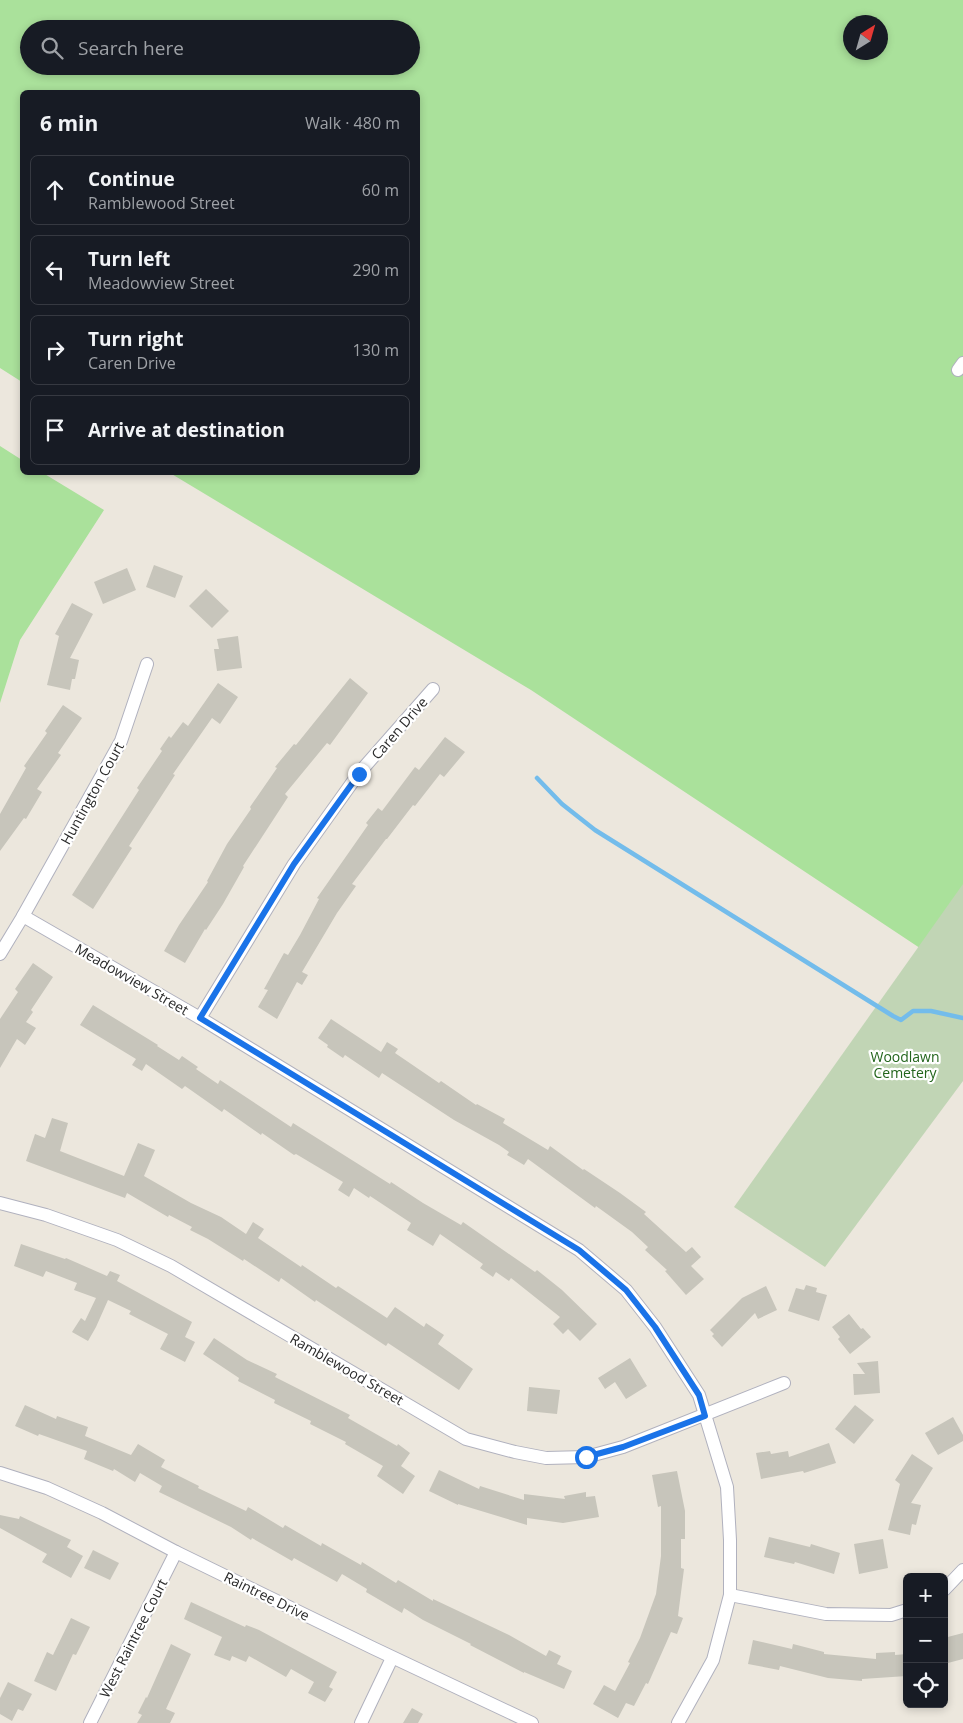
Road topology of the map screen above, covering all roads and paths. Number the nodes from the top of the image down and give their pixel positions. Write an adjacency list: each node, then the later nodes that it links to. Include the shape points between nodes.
1 (147, 664): 3 (street, Huntington Court, via 121,741)
2 (434, 689): 5 (street, Caren Drive, via 359,774 300,856)
3 (23, 916): 4 (street, Huntington Court); 5 (street, Meadowview Street)
4 (0, 954)
5 (200, 1018): 8 (street, Meadowview Street, via 579,1250 626,1290 655,1327 699,1395)
6 (0, 1204): 8 (street, Ramblewood Street, via 46,1215 117,1240 171,1266 466,1439 546,1458 586,1457 623,1447)
7 (784, 1383): 8 (street, Ramblewood Street)
8 (705, 1416): 13 (street, Meadowview Street, via 727,1487)
9 (0, 1473): 10 (street, Raintree Drive, via 48,1488 102,1512)
10 (176, 1552): 15 (street, Raintree Drive); 16 (street, West Raintree Court)
11 (963, 1570): 12 (street)
12 (948, 1586)
13 (730, 1595): 14 (street, via 826,1614 891,1615); 19 (street, Meadowview Street, via 713,1660)
14 (903, 1611)
15 (392, 1658): 17 (street); 18 (street, Raintree Drive)
16 (90, 1723)
17 (361, 1723)
18 (532, 1723)
19 (678, 1723)

